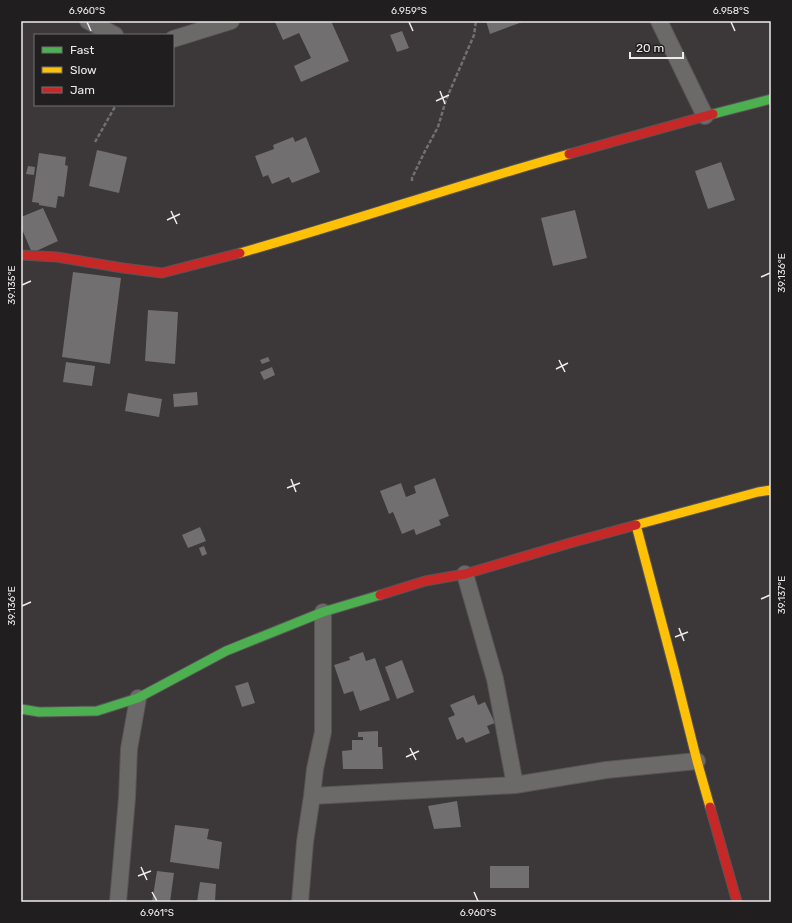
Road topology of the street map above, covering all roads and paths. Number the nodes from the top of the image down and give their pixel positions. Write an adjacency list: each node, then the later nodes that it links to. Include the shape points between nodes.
1 (88, 21): 5 (street)
2 (231, 21): 6 (street)
3 (476, 21): 11 (path, via 474,35 446,100 438,127 412,178)
4 (659, 21): 9 (street)
5 (112, 34)
6 (174, 40)
7 (771, 99): 9 (street)
8 (115, 106): 10 (path)
9 (705, 116): 11 (street)
10 (95, 142)
11 (407, 202): 12 (street, via 250,250 162,273 57,257)
12 (21, 255)
13 (771, 490): 14 (street)
14 (636, 525): 15 (street); 19 (street)
15 (465, 574): 16 (street, via 425,581); 20 (street, via 495,680)
16 (324, 612): 17 (street, via 226,652); 21 (street, via 323,732)
17 (138, 698): 18 (street, via 97,711 39,712); 22 (street, via 129,749)
18 (21, 709)
19 (697, 760): 20 (street, via 606,770); 24 (street)
20 (515, 785): 21 (street)
21 (312, 796): 23 (street)
22 (118, 902)
23 (300, 902)
24 (737, 902)

